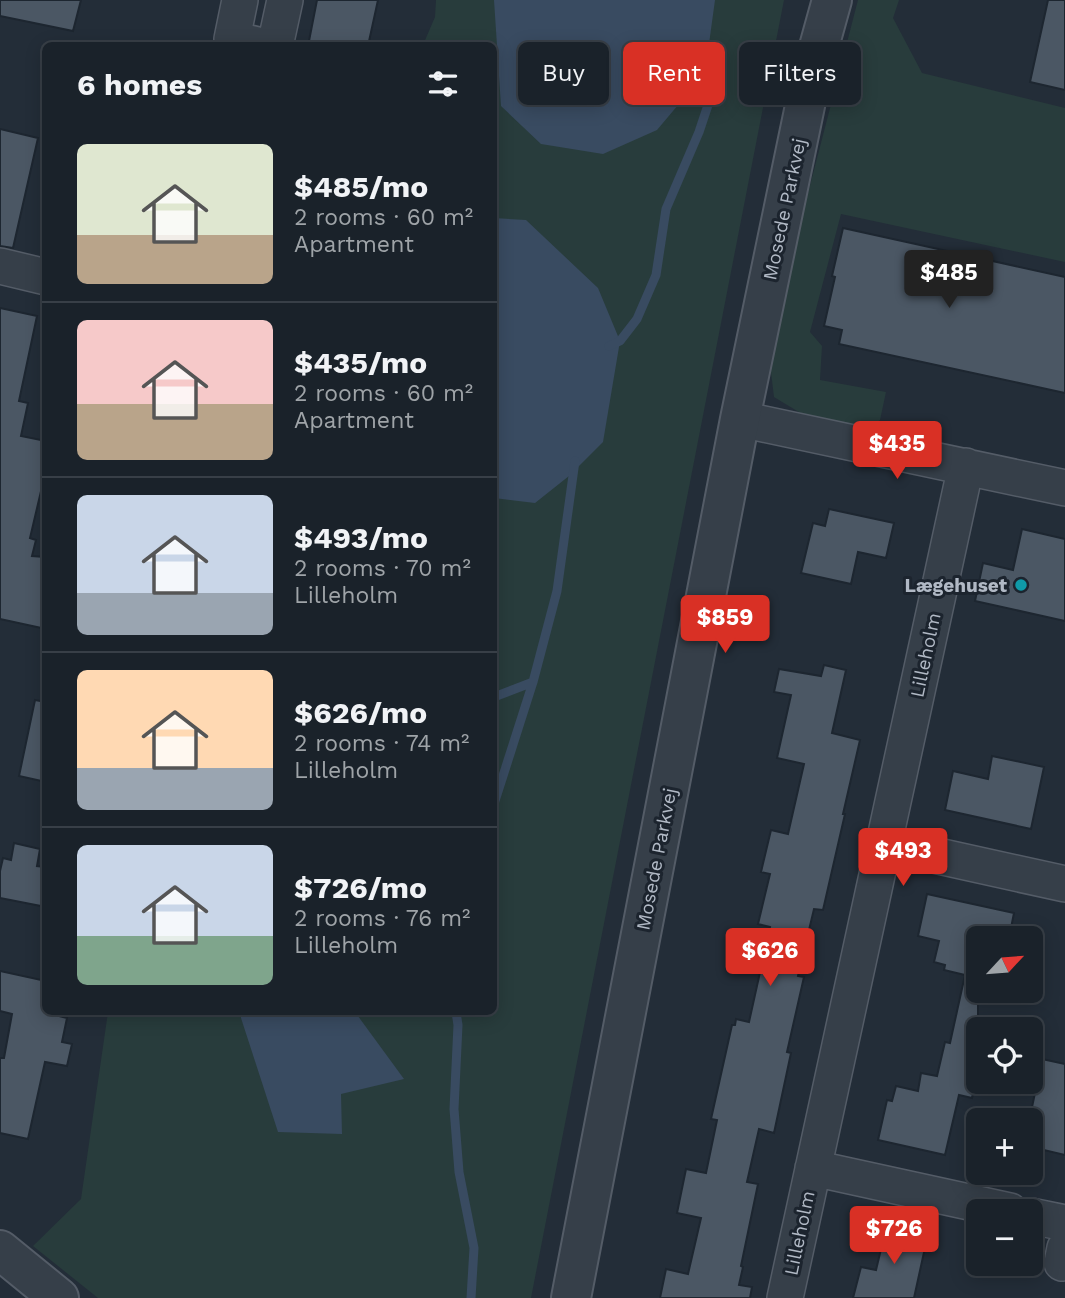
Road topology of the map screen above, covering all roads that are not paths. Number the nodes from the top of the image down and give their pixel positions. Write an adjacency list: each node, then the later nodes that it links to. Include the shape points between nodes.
1 (240, 0): 4 (street, via 232,38)
2 (285, 0): 5 (street)
3 (832, 0): 8 (street, Mosede Parkvej, via 812,72)
4 (247, 42)
5 (276, 42)
6 (0, 266): 7 (street)
7 (42, 276)
8 (740, 419): 9 (street); 19 (street, Mosede Parkvej)
9 (966, 466): 10 (street); 11 (street, Lilleholm)
10 (1065, 488)
11 (884, 844): 12 (street); 13 (street, Lilleholm)
12 (1065, 884)
13 (813, 1168): 14 (street, Lilleholm); 20 (street, Lilleholm)
14 (966, 1201)
15 (1043, 1218): 16 (street)
16 (1065, 1223)
17 (0, 1250): 18 (street)
18 (60, 1298)
19 (571, 1298)
20 (785, 1298)

